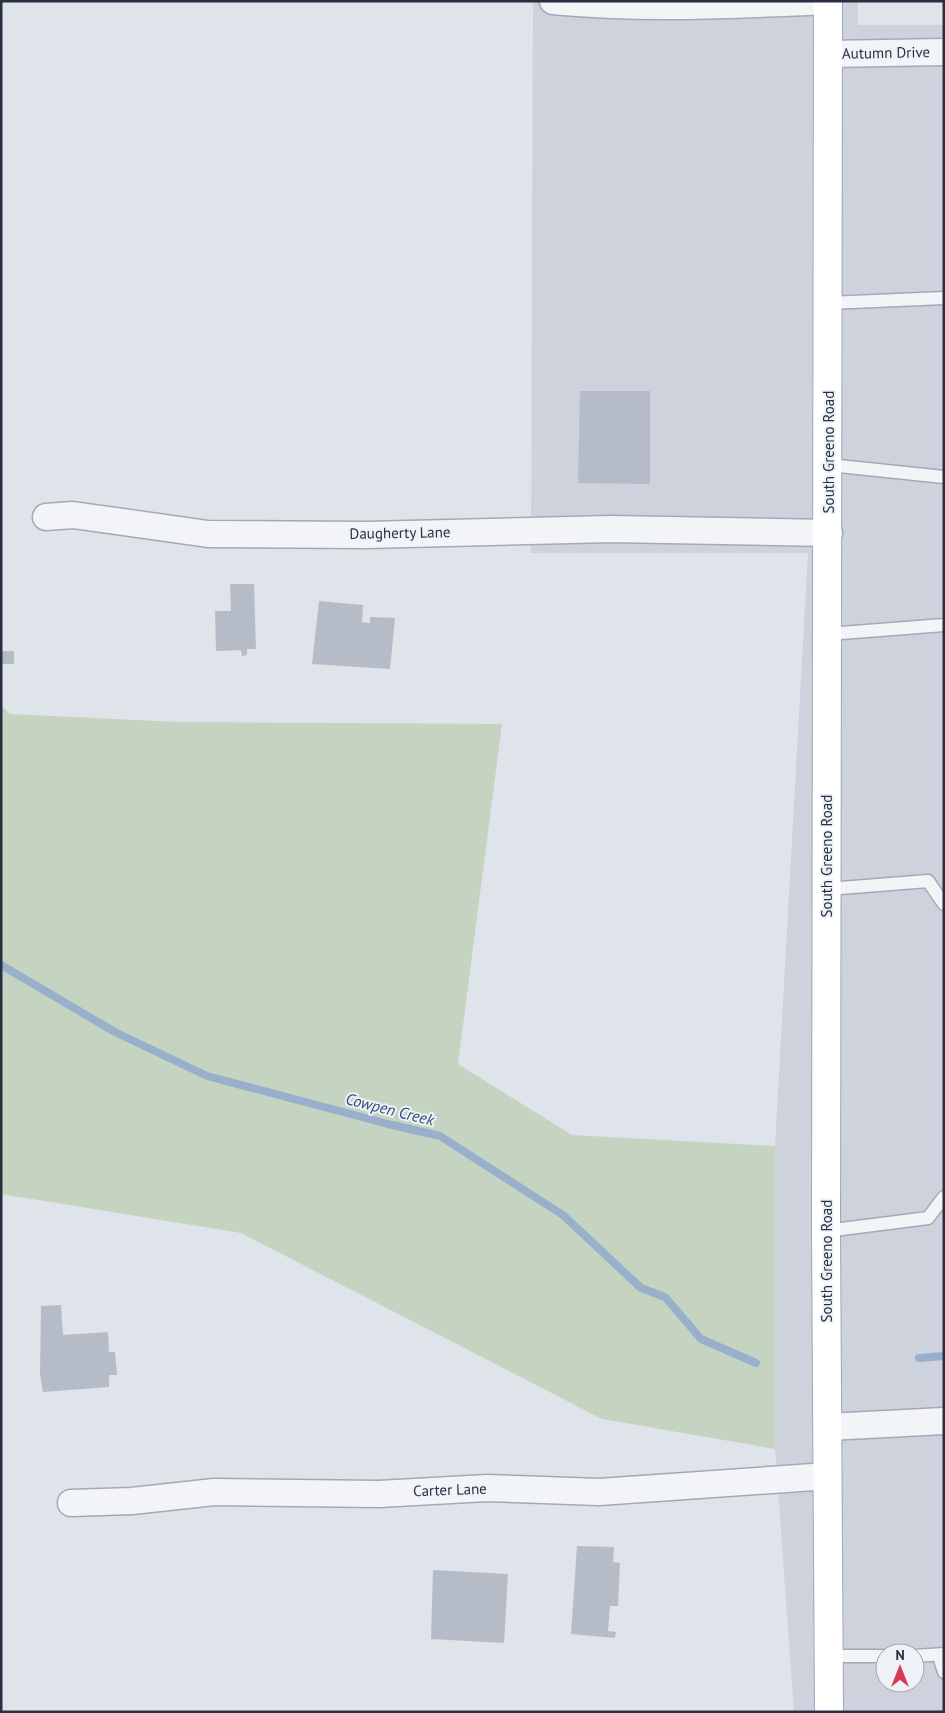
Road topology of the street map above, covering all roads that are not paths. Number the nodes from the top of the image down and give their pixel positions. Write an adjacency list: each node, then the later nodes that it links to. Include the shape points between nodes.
1 (554, 1): 2 (street, via 661,8)
2 (828, 1): 4 (main road, South Greeno Road)
3 (944, 52): 4 (street, Autumn Drive)
4 (828, 54): 6 (main road, South Greeno Road)
5 (944, 298): 6 (lane)
6 (828, 303): 7 (main road, South Greeno Road)
7 (829, 465): 8 (lane); 10 (main road, South Greeno Road)
8 (944, 477)
9 (46, 517): 10 (street, Daugherty Lane, via 72,515 208,534 367,535 611,529)
10 (829, 533): 12 (main road, South Greeno Road)
11 (944, 625): 12 (lane)
12 (828, 634): 13 (main road, South Greeno Road)
13 (828, 889): 14 (lane, via 928,880); 16 (main road, South Greeno Road)
14 (944, 904)
15 (944, 1198): 16 (lane, via 928,1218)
16 (826, 1231): 18 (main road, South Greeno Road)
17 (944, 1421): 18 (street)
18 (828, 1427): 19 (main road, South Greeno Road)
19 (828, 1476): 20 (street, Carter Lane, via 599,1492 487,1488 379,1494 214,1492 132,1501); 22 (main road, South Greeno Road)
20 (71, 1503)
21 (941, 1655): 24 (lane); 25 (lane)
22 (828, 1656): 23 (lane); 26 (main road, South Greeno Road)
23 (875, 1656)
24 (925, 1656)
25 (944, 1672)
26 (829, 1712)

